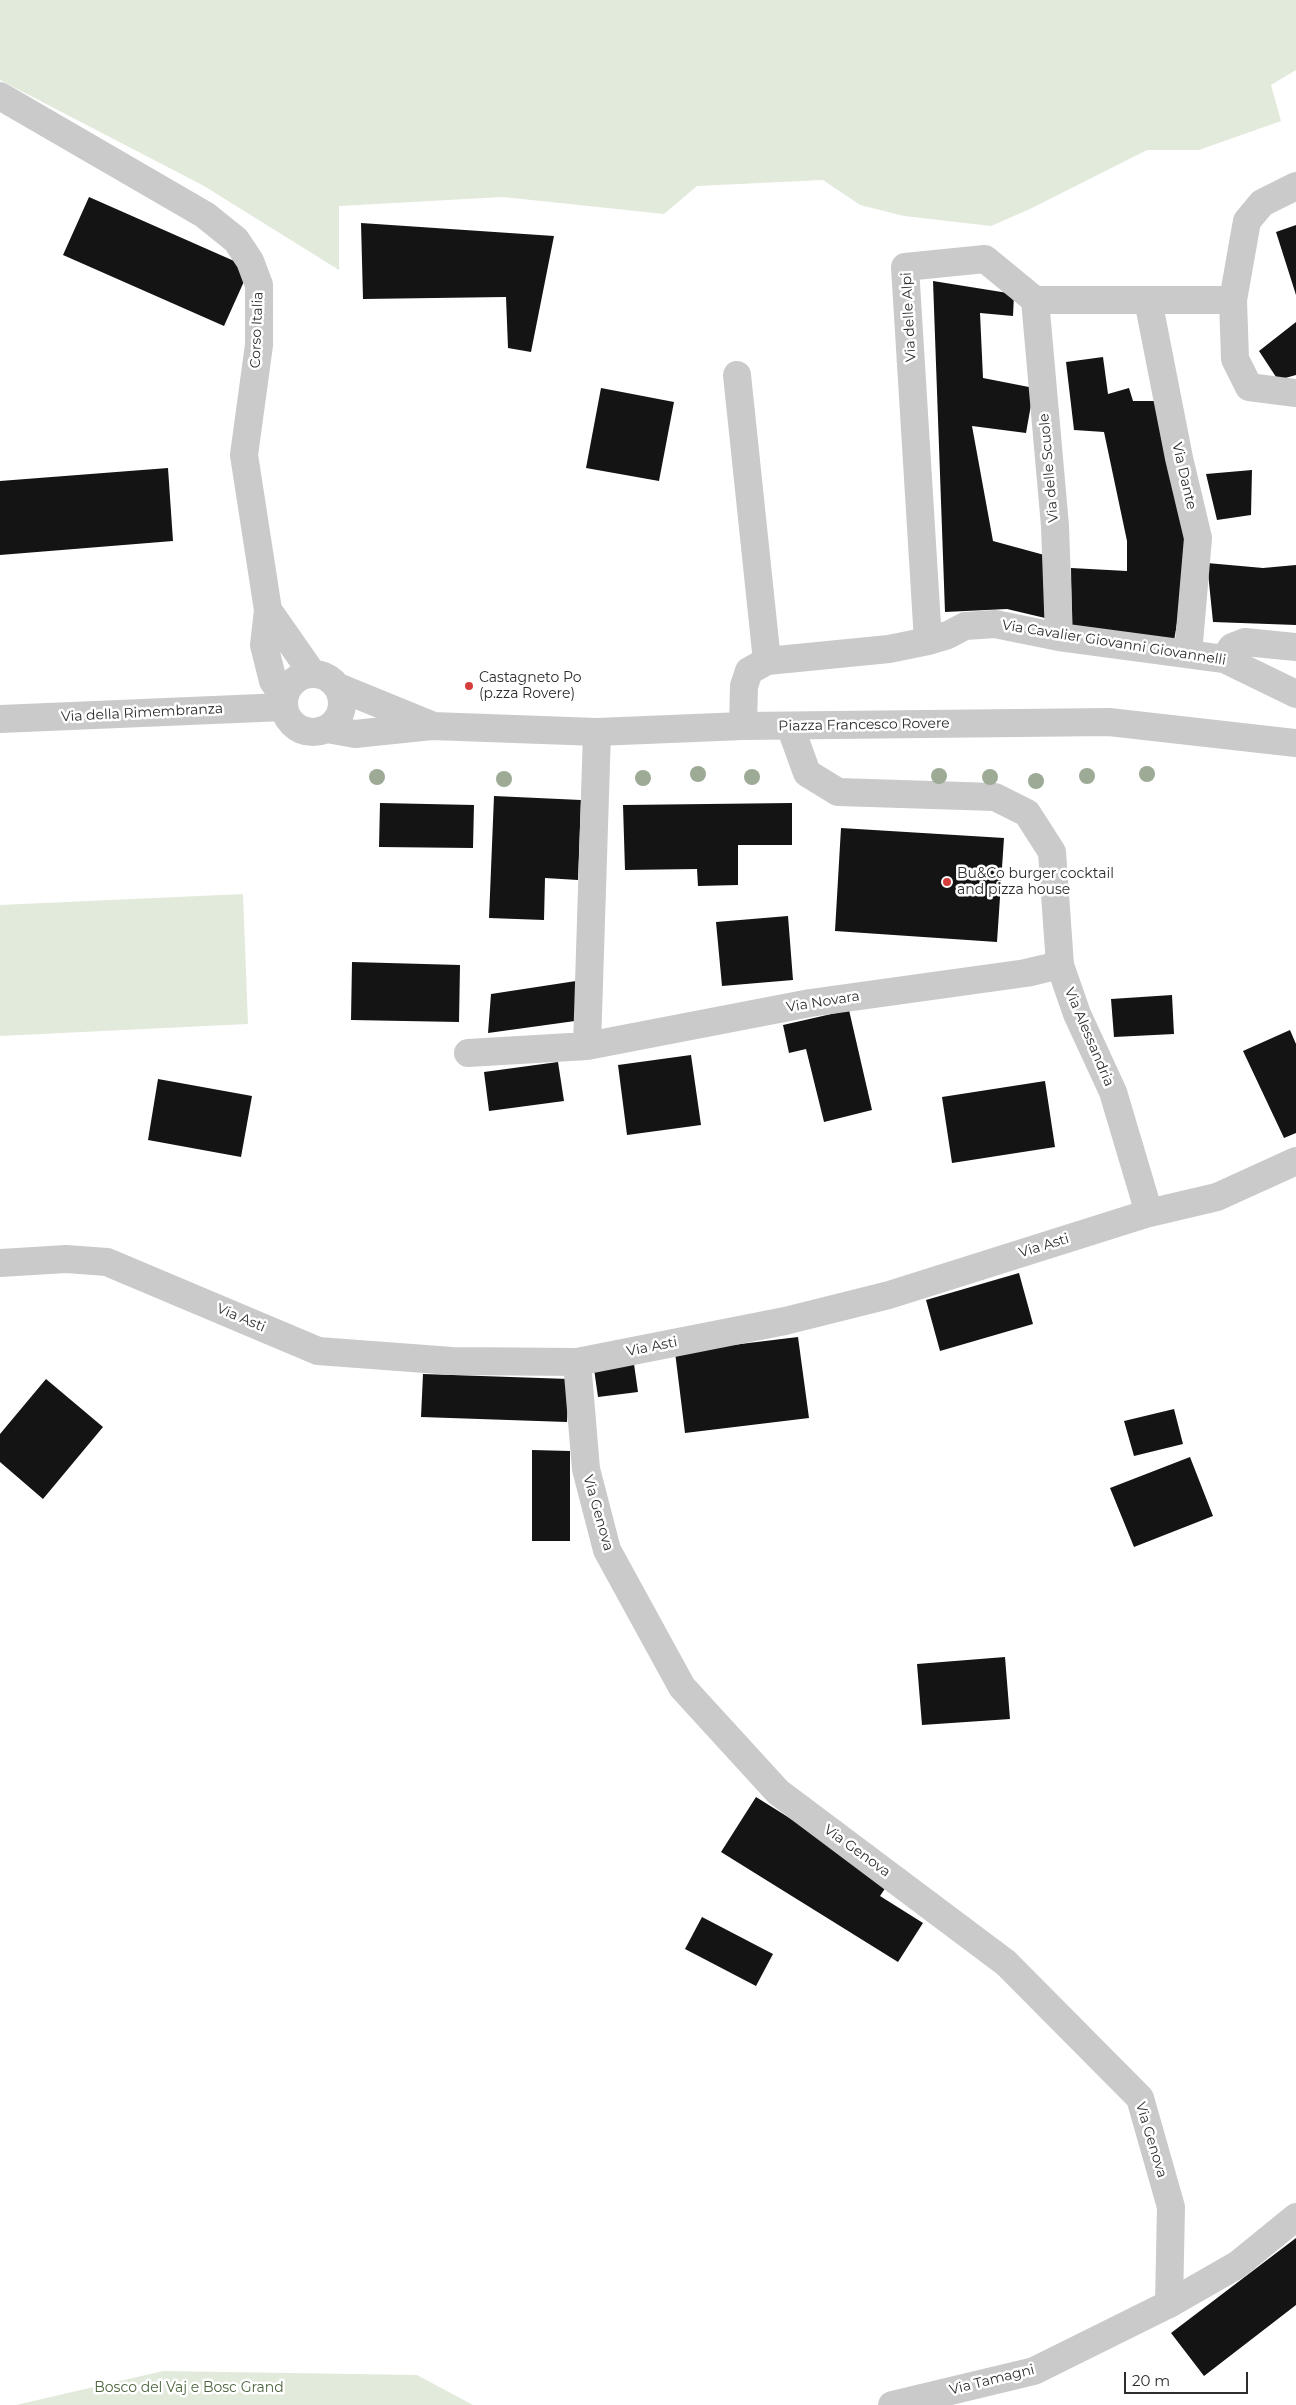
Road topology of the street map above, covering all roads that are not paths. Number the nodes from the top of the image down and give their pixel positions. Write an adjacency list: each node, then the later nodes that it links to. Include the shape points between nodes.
1 (0, 96): 8 (street, Corso Italia, via 205,215 236,240 250,261 259,285 259,346 244,455)
2 (1296, 186): 5 (street, via 1262,202 1247,221)
3 (1035, 300): 4 (street); 9 (street, Via delle Scuole, via 1054,526); 10 (street, Via delle Alpi, via 985,259 905,267)
4 (1148, 300): 5 (street); 12 (street, Via Dante, via 1198,538)
5 (1233, 300): 7 (street, via 1235,360 1249,387)
6 (737, 374): 14 (street)
7 (1296, 393)
8 (268, 610): 15 (street, Corso Italia); 18 (street, Corso Italia, via 264,645 273,681)
9 (1059, 637): 10 (street, Via Cavalier Giovanni Giovannelli, via 995,624 965,626); 12 (street, Via Cavalier Giovanni Giovannelli)
10 (928, 641): 14 (street, Via Cavalier Giovanni Giovannelli, via 889,649)
11 (1296, 647): 13 (street, via 1245,642 1232,647)
12 (1188, 654): 13 (street, Via Cavalier Giovanni Giovannelli)
13 (1224, 659): 17 (street, Via Cavalier Giovanni Giovannelli)
14 (767, 661): 21 (street, via 749,671 744,686)
15 (312, 673): 16 (street, via 331,679); 18 (street, via 294,681)
16 (338, 687): 20 (street, Piazza Francesco Rovere); 23 (street, via 343,706 335,723)
17 (1296, 694)
18 (284, 702): 19 (street, Via della Rimembranza); 23 (street, via 287,715 300,729 318,732)
19 (0, 719)
20 (432, 726): 23 (street, Piazza Francesco Rovere, via 355,734); 24 (street, Piazza Francesco Rovere)
21 (743, 726): 22 (street, Piazza Francesco Rovere); 24 (street, Piazza Francesco Rovere)
22 (790, 726): 25 (street, Piazza Francesco Rovere, via 1109,722); 26 (street, Via Alessandria, via 807,774 838,792 995,797 1027,813 1052,852)
23 (327, 729)
24 (597, 732): 27 (street)
25 (1296, 743)
26 (1060, 965): 27 (street, Via Novara, via 1026,973 810,1003); 30 (street, Via Alessandria, via 1077,1014 1113,1092)
27 (587, 1046): 28 (street, Via Novara)
28 (468, 1053)
29 (1296, 1161): 30 (street, Via Asti, via 1217,1197)
30 (1149, 1213): 32 (street, Via Asti, via 889,1295 785,1321)
31 (0, 1262): 32 (street, Via Asti, via 66,1259 107,1262 318,1351 452,1361)
32 (577, 1362): 34 (street, Via Genova, via 586,1470 607,1550 682,1687 778,1792 1006,1963 1140,2098 1172,2207)
33 (1296, 2217): 34 (street, Via Tamagni, via 1237,2265)
34 (1169, 2304): 35 (street, Via Tamagni, via 1034,2371)
35 (892, 2405)

